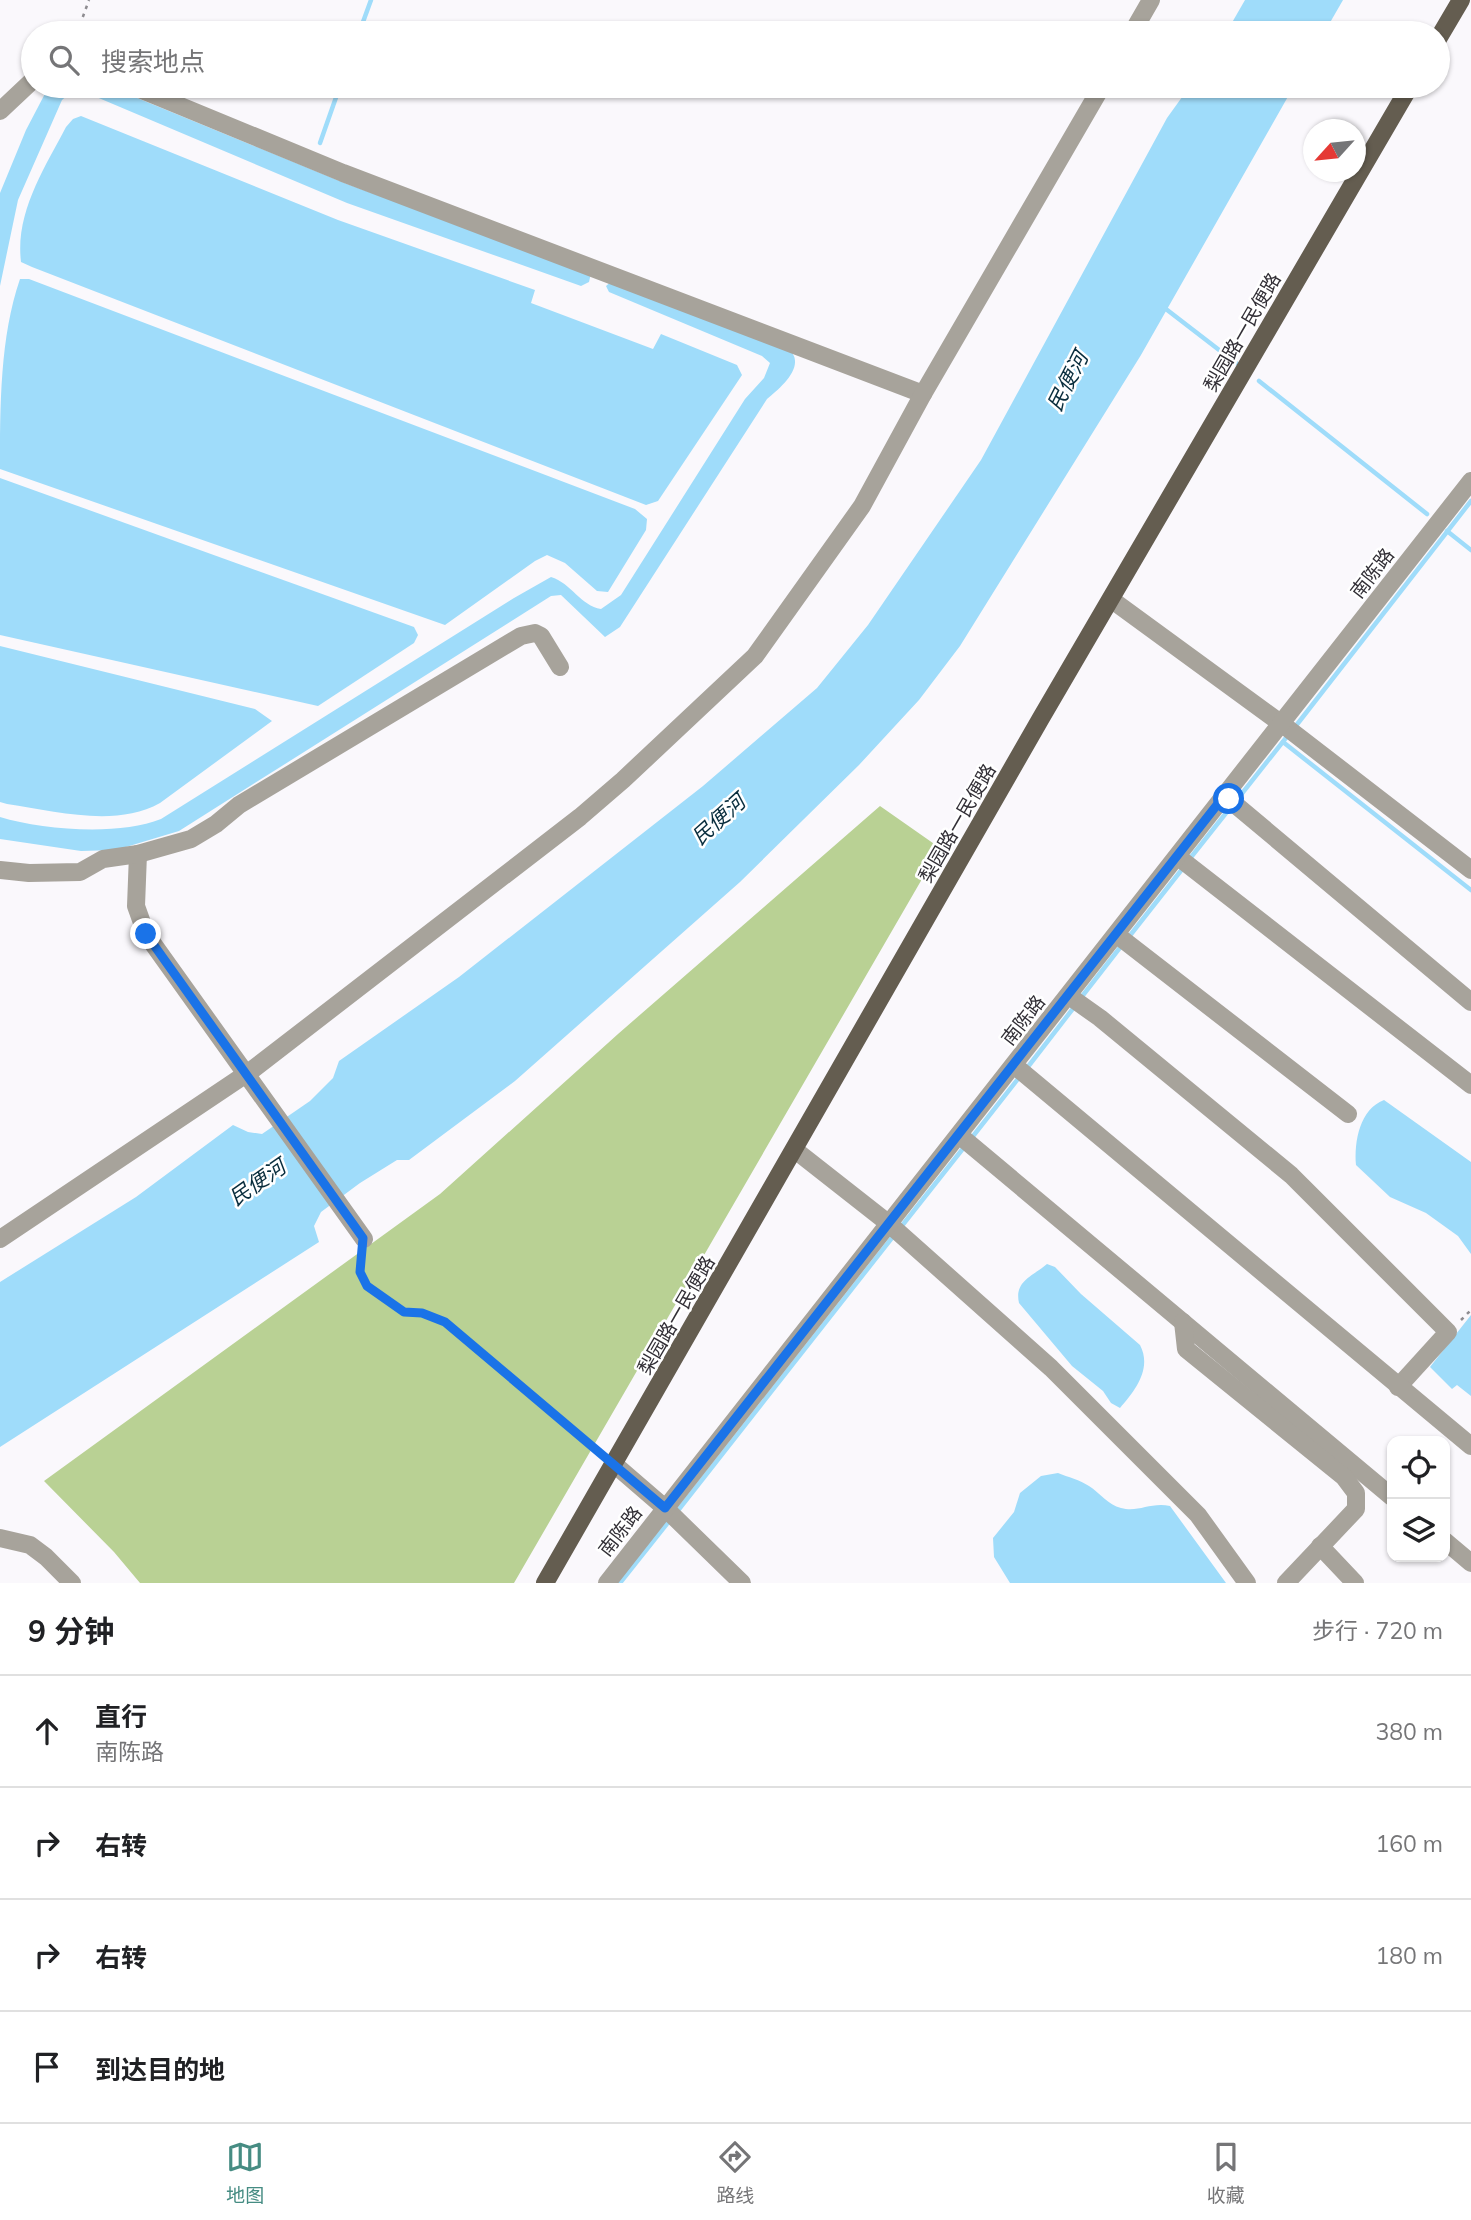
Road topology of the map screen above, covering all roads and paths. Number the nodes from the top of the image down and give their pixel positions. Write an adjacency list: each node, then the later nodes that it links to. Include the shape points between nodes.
1 (89, 0): 4 (path)
2 (1151, 0): 5 (street)
3 (1461, 0): 6 (main road)
4 (81, 21)
5 (1139, 21)
6 (1449, 21)
7 (21, 91): 11 (street)
8 (161, 98): 12 (street, via 343,173)
9 (1095, 98): 12 (street)
10 (1403, 98): 14 (main road, 梨园路一民便路)
11 (0, 111)
12 (923, 394): 26 (street, via 862,506 755,656 580,817)
13 (1471, 481): 16 (street, 南陈路)
14 (1112, 600): 16 (street); 30 (main road, 梨园路一民便路)
15 (560, 667): 18 (street, via 536,633 507,642 239,805 205,831)
16 (1288, 728): 17 (street, 南陈路); 21 (street)
17 (1231, 801): 19 (street, 南陈路); 24 (street)
18 (138, 854): 20 (street, via 103,859 80,872); 26 (street, via 136,906 146,934)
19 (1183, 862): 22 (street, 南陈路); 27 (street)
20 (0, 870)
21 (1471, 870)
22 (1123, 939): 23 (street, 南陈路); 28 (street)
23 (1075, 1000): 25 (street, 南陈路); 35 (street, via 1291,1175 1448,1332)
24 (1471, 1002)
25 (1020, 1070): 29 (street, 南陈路); 35 (street)
26 (247, 1073): 32 (street); 33 (street)
27 (1471, 1085)
28 (1348, 1114)
29 (965, 1140): 31 (street, 南陈路); 34 (street)
30 (795, 1150): 31 (street); 37 (main road, 梨园路一民便路)
31 (894, 1229): 39 (street, 南陈路); 48 (street, via 1051,1368 1198,1515)
32 (363, 1238): 37 (path, via 360,1272 367,1286 404,1312 445,1322)
33 (0, 1239)
34 (1183, 1322): 38 (street); 42 (street, via 1186,1349 1344,1477 1356,1493 1356,1508)
35 (1398, 1387): 36 (street)
36 (1471, 1446)
37 (614, 1464): 39 (street); 45 (main road, 梨园路一民便路)
38 (1387, 1493)
39 (670, 1514): 46 (street, 南陈路); 47 (street)
40 (0, 1538): 44 (street, via 30,1545)
41 (1450, 1545): 43 (street)
42 (1320, 1546): 49 (street); 50 (street)
43 (1471, 1563)
44 (72, 1583)
45 (545, 1583)
46 (607, 1583)
47 (742, 1583)
48 (1247, 1583)
49 (1286, 1583)
50 (1355, 1583)

